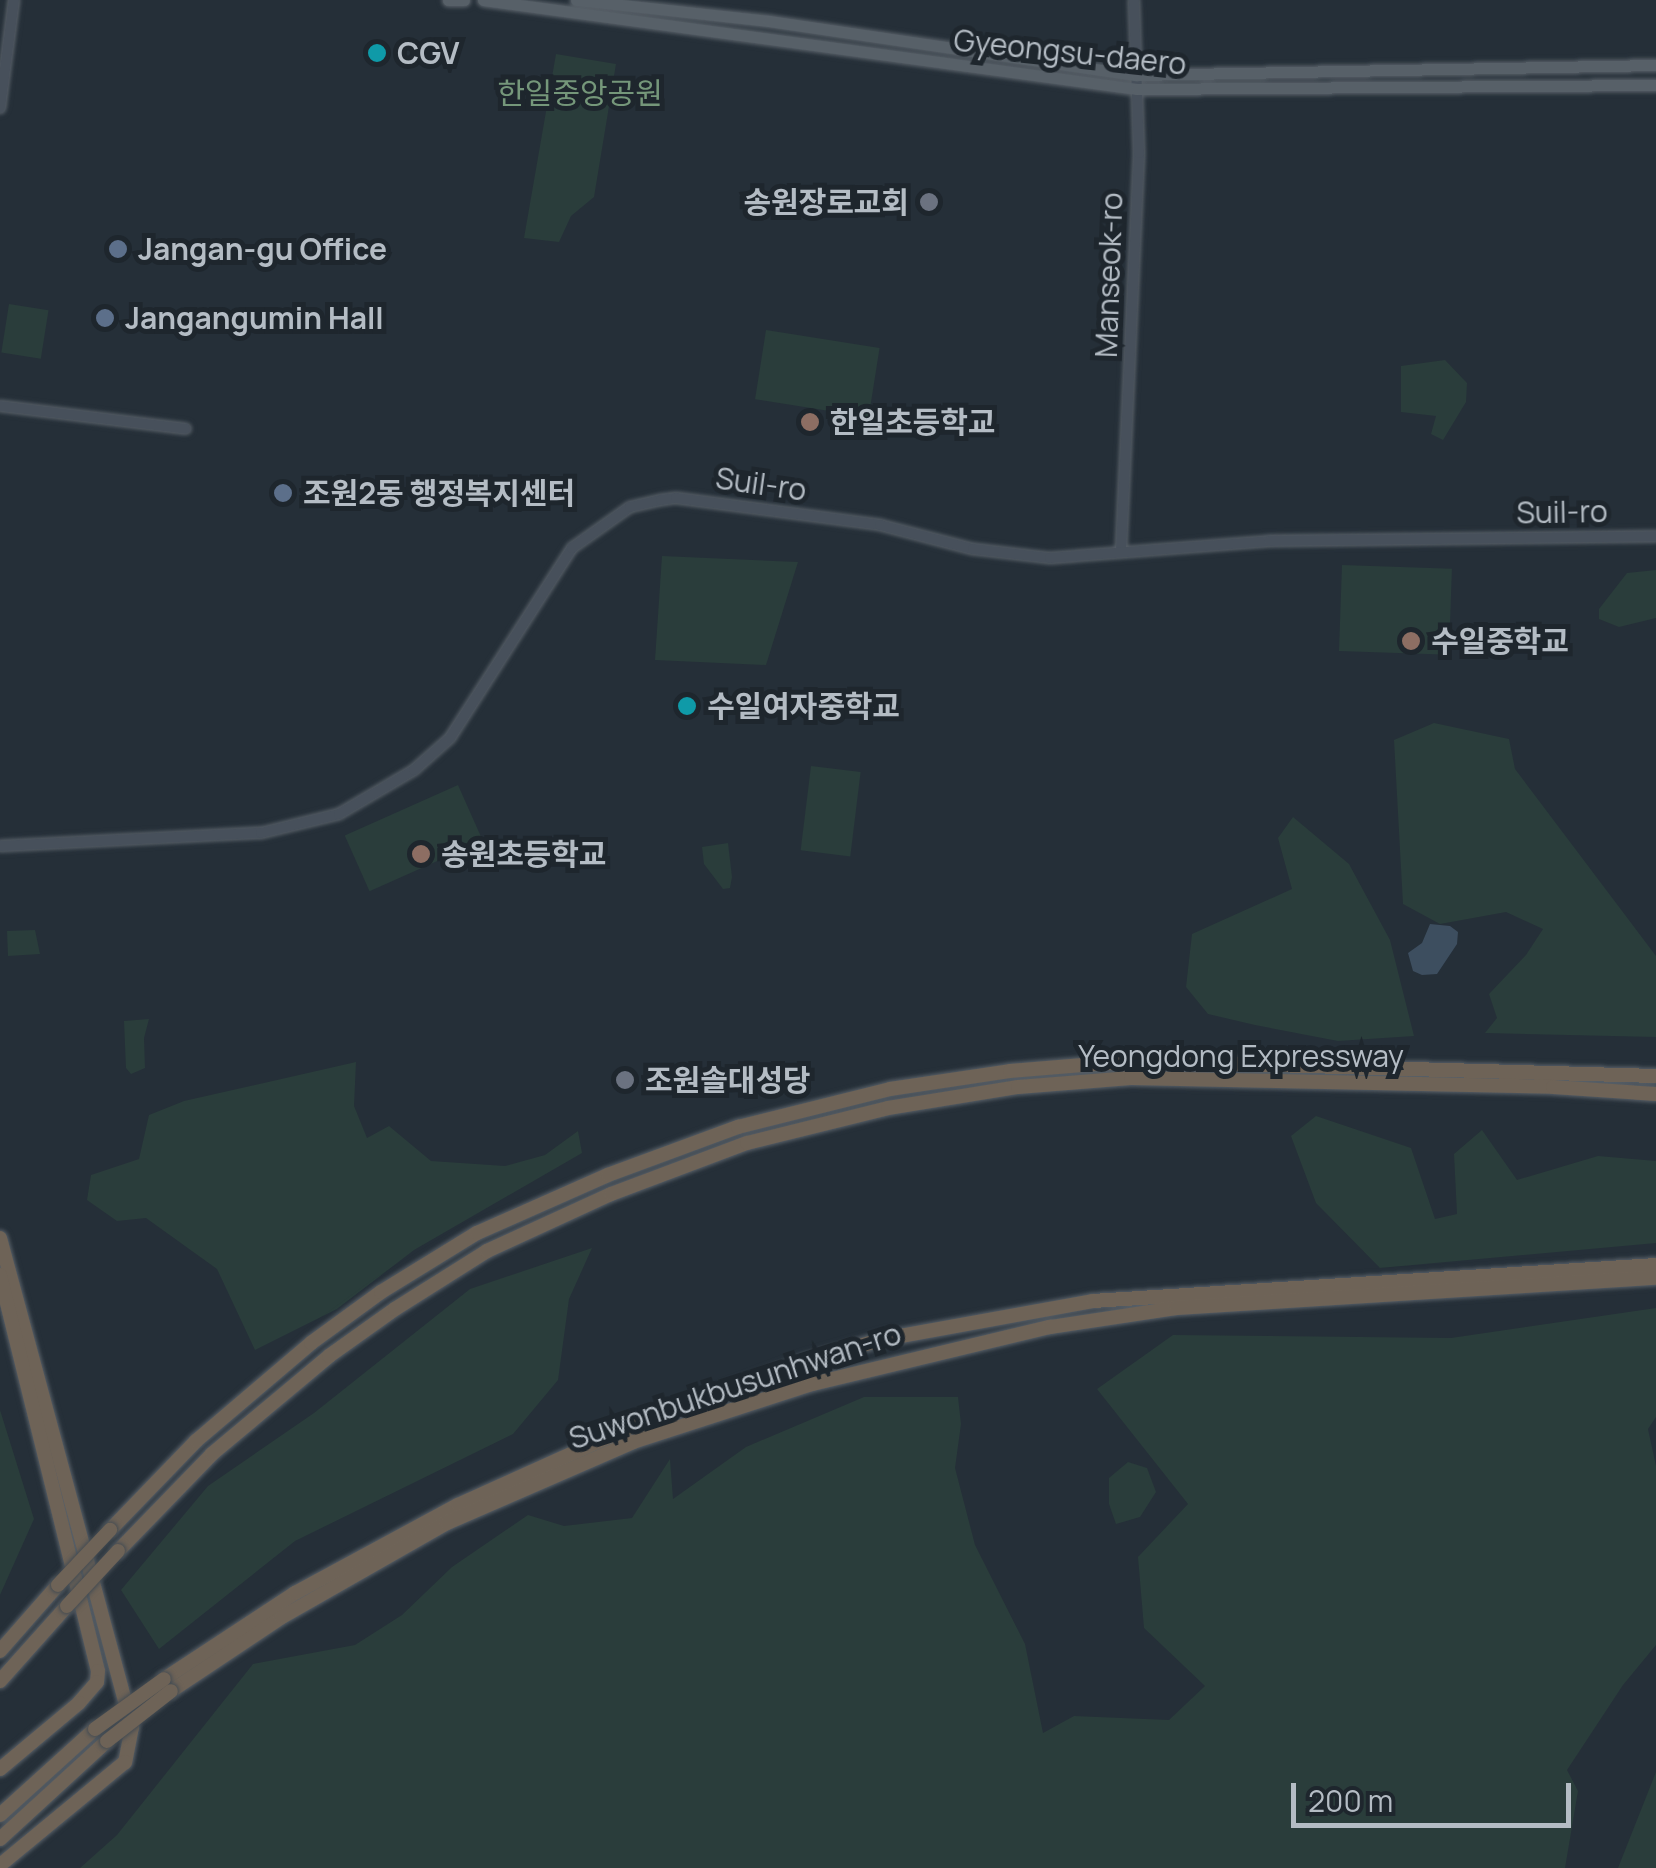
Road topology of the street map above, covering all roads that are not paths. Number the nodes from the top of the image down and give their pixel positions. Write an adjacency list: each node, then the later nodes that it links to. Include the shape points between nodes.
1 (14, 0): 16 (street)
2 (448, 0): 3 (main road)
3 (464, 0)
4 (483, 0): 8 (main road, Gyeongsu-daero)
5 (576, 0): 7 (main road, Gyeongsu-daero)
6 (1134, 0): 13 (street, Manseok-ro)
7 (700, 15): 8 (main road); 10 (main road, Gyeongsu-daero)
8 (662, 26): 12 (main road, Gyeongsu-daero)
9 (1656, 65): 11 (main road, Gyeongsu-daero)
10 (1082, 67): 12 (main road); 13 (main road, Gyeongsu-daero)
11 (1213, 77): 13 (main road, Gyeongsu-daero); 15 (main road)
12 (1080, 82): 13 (main road, Gyeongsu-daero)
13 (1136, 82): 15 (main road, Gyeongsu-daero); 20 (street, Manseok-ro, via 1139,153)
14 (1656, 85): 15 (main road, Gyeongsu-daero)
15 (1187, 90)
16 (0, 108)
17 (0, 406): 18 (street)
18 (186, 429)
19 (1656, 536): 20 (street, Suil-ro, via 1269,541)
20 (1121, 551): 21 (street, Suil-ro, via 1050,558 676,498 630,507 572,548 450,738 414,770 339,814 261,833)
21 (0, 846)
22 (1656, 1076): 28 (highway, Yeongdong Expressway, bridge, via 1132,1061 890,1089 738,1127 477,1233 380,1292 196,1442)
23 (1656, 1094): 29 (highway, Yeongdong Expressway, bridge, via 1131,1078 888,1108 747,1143 611,1194 487,1251 329,1356 212,1454)
24 (0, 1238): 34 (highway, via 132,1727 125,1762)
25 (1656, 1264): 30 (highway, Suwonbukbusunhwan-ro, via 1093,1301 924,1331 803,1362 626,1429 458,1505 347,1564)
26 (0, 1275): 31 (highway, via 98,1671 79,1703)
27 (1656, 1278): 30 (highway, Suwonbukbusunhwan-ro, via 1176,1308 1050,1327 812,1384 633,1442 529,1485 376,1561)
28 (0, 1651)
29 (0, 1681)
30 (168, 1685): 32 (highway, Suwonbukbusunhwan-ro, bridge, via 95,1730); 33 (highway, Suwonbukbusunhwan-ro, bridge)
31 (0, 1768)
32 (0, 1815)
33 (0, 1839)
34 (0, 1864)

